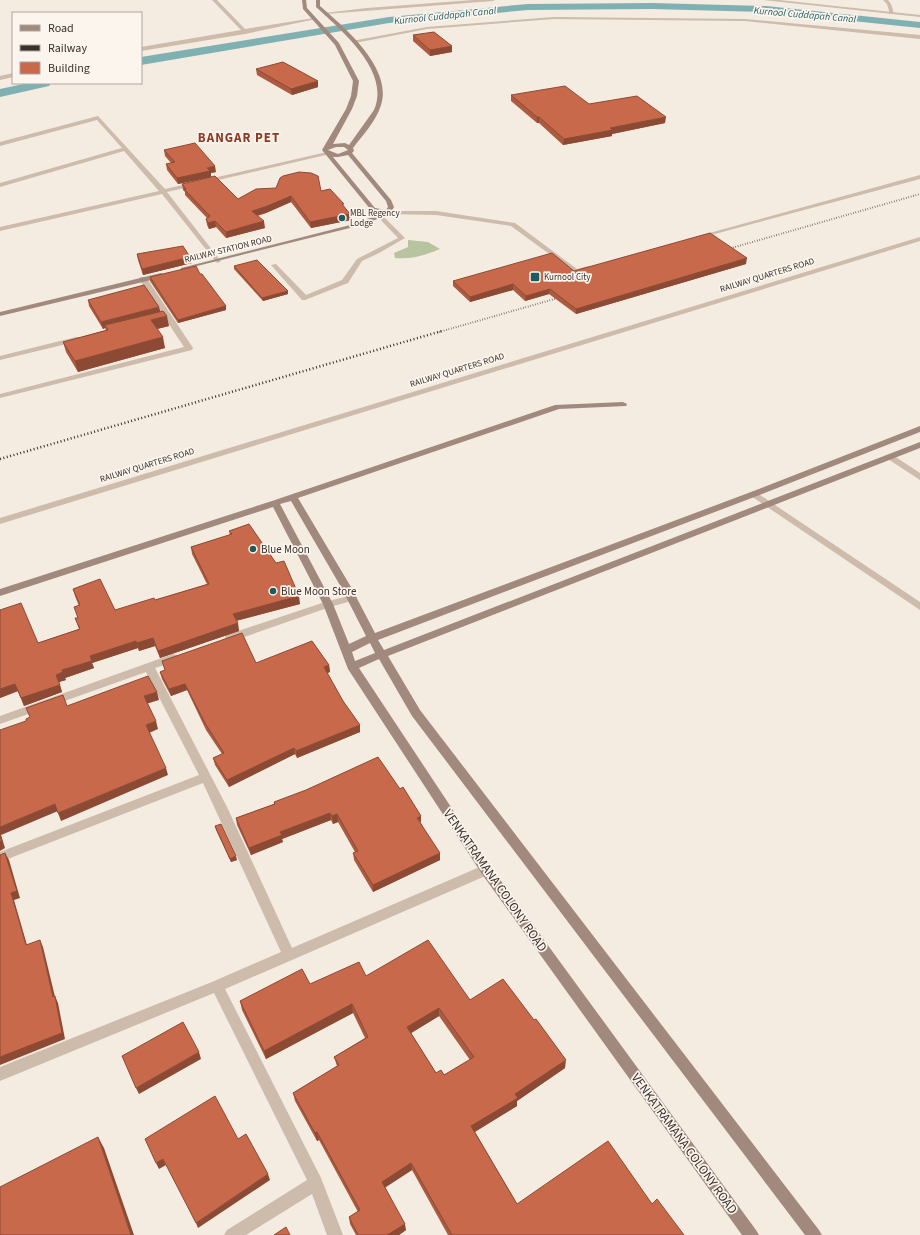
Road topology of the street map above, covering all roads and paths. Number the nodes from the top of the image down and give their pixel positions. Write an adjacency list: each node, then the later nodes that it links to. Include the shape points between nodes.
1 (214, 0): 11 (street)
2 (304, 0): 10 (street, via 304,7)
3 (318, 0): 8 (street, via 318,6)
4 (493, 0): 8 (street)
5 (765, 0): 7 (street)
6 (885, 0): 7 (street)
7 (892, 13): 9 (street)
8 (327, 14): 13 (street)
9 (920, 16)
10 (314, 19): 11 (street); 19 (street, via 337,44 356,81 349,109)
11 (245, 32): 14 (street)
12 (920, 37): 13 (street, via 745,20 554,18 427,28)
13 (355, 41): 20 (street, via 379,80 381,91 379,104)
14 (142, 49)
15 (12, 75): 16 (street)
16 (0, 78)
17 (0, 144): 18 (street, via 98,118)
18 (126, 149): 22 (street); 23 (street)
19 (328, 150): 20 (street, via 340,145); 20 (street, via 338,156); 23 (street, via 242,174); 24 (street, via 373,209)
20 (350, 150): 24 (street, via 389,200 391,207)
21 (920, 176): 27 (street)
22 (0, 185)
23 (163, 191): 26 (street); 29 (street)
24 (388, 213): 25 (street, RAILWAY STATION ROAD); 31 (street, via 436,213 513,224 576,271)
25 (380, 216): 29 (street, RAILWAY STATION ROAD, via 360,224); 30 (street, via 402,238 360,260 345,281 305,298)
26 (0, 230)
27 (691, 239)
28 (920, 239): 46 (street, RAILWAY QUARTERS ROAD)
29 (218, 261): 32 (street, RAILWAY STATION ROAD)
30 (274, 265)
31 (592, 267)
32 (143, 279): 33 (street, RAILWAY STATION ROAD); 36 (street, via 164,317 189,348)
33 (0, 314)
34 (84, 337): 35 (street)
35 (0, 358)
36 (0, 396)
37 (623, 404): 43 (street, via 558,407)
38 (920, 428): 42 (street)
39 (920, 445): 40 (street)
40 (891, 457): 41 (street); 45 (street)
41 (920, 477)
42 (754, 494): 45 (street); 51 (street)
43 (293, 497): 44 (street); 48 (street)
44 (275, 503): 47 (street); 49 (street, VENKATRAMANA COLONY ROAD)
45 (767, 504): 50 (street); 55 (street)
46 (0, 521)
47 (0, 593)
48 (352, 598): 49 (street); 51 (street)
49 (328, 604): 52 (street); 53 (street, VENKATRAMANA COLONY ROAD)
50 (920, 607)
51 (372, 638): 53 (street); 55 (street)
52 (224, 641)
53 (346, 650): 56 (street, VENKATRAMANA COLONY ROAD)
54 (186, 654): 57 (street)
55 (382, 655): 56 (street); 69 (street, via 416,713)
56 (352, 666): 61 (street, VENKATRAMANA COLONY ROAD)
57 (149, 667): 58 (street); 59 (street)
58 (0, 720)
59 (205, 778): 60 (street); 62 (street, via 221,806)
60 (0, 857)
61 (486, 870): 62 (street); 68 (street, VENKATRAMANA COLONY ROAD)
62 (289, 955): 63 (street)
63 (217, 986): 64 (street); 65 (street)
64 (0, 1074)
65 (316, 1183): 66 (street); 67 (street)
66 (232, 1235)
67 (334, 1235)
68 (751, 1235)
69 (814, 1235)

